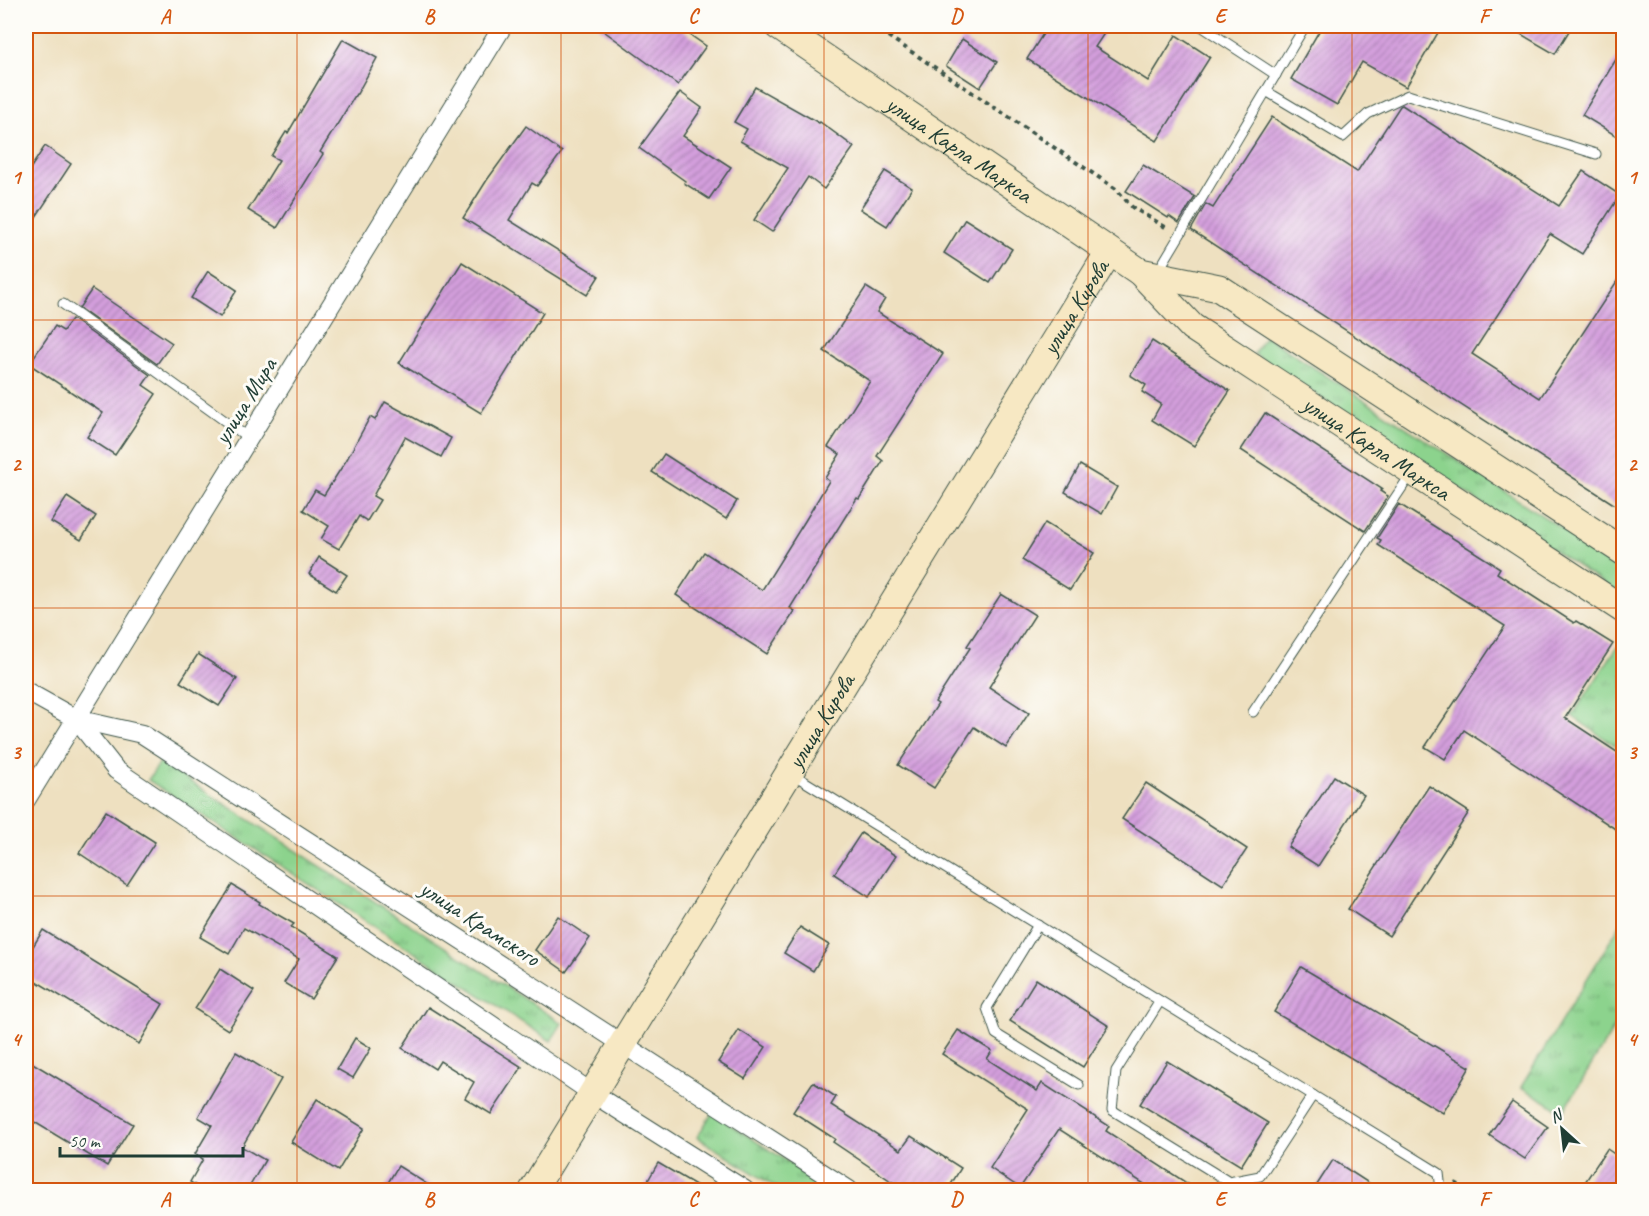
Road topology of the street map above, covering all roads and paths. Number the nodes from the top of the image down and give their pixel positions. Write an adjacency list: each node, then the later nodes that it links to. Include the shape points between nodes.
1 (503, 26): 13 (street, улица Мира)
2 (778, 26): 10 (main road, улица Карла Маркса)
3 (873, 26): 9 (path, via 1116,189 1132,207)
4 (1201, 26): 6 (lane)
5 (1305, 26): 6 (lane)
6 (1276, 75): 7 (lane)
7 (1266, 91): 8 (lane, via 1343,137 1368,114 1408,95); 11 (lane)
8 (1596, 154)
9 (1170, 230)
10 (1110, 252): 11 (main road, улица Карла Маркса); 20 (main road, улица Кирова)
11 (1148, 274): 14 (main road, улица Карла Маркса, via 1192,327); 15 (main road, улица Карла Маркса, via 1219,288)
12 (63, 304): 13 (lane)
13 (250, 439): 19 (street, улица Мира)
14 (1412, 472): 16 (main road, улица Карла Маркса); 18 (lane)
15 (1623, 552)
16 (1623, 610)
17 (26, 691): 19 (street, улица Крамского)
18 (1253, 712)
19 (76, 719): 21 (street, улица Мира); 24 (street, улица Крамского, via 142,734); 26 (street, улица Крамского, via 116,770)
20 (789, 772): 22 (lane); 24 (main road, улица Кирова)
21 (26, 800)
22 (1038, 926): 23 (lane); 25 (lane, via 987,1008 996,1034)
23 (1160, 1001): 27 (lane); 27 (lane, via 1116,1071 1112,1110 1229,1182 1260,1176)
24 (622, 1043): 26 (main road, улица Кирова); 30 (street, улица Крамского)
25 (1079, 1085)
26 (592, 1093): 28 (main road, улица Кирова); 29 (street, улица Крамского)
27 (1313, 1095): 31 (lane, via 1439,1173)
28 (533, 1191)
29 (745, 1191)
30 (849, 1191)
31 (1441, 1191)

